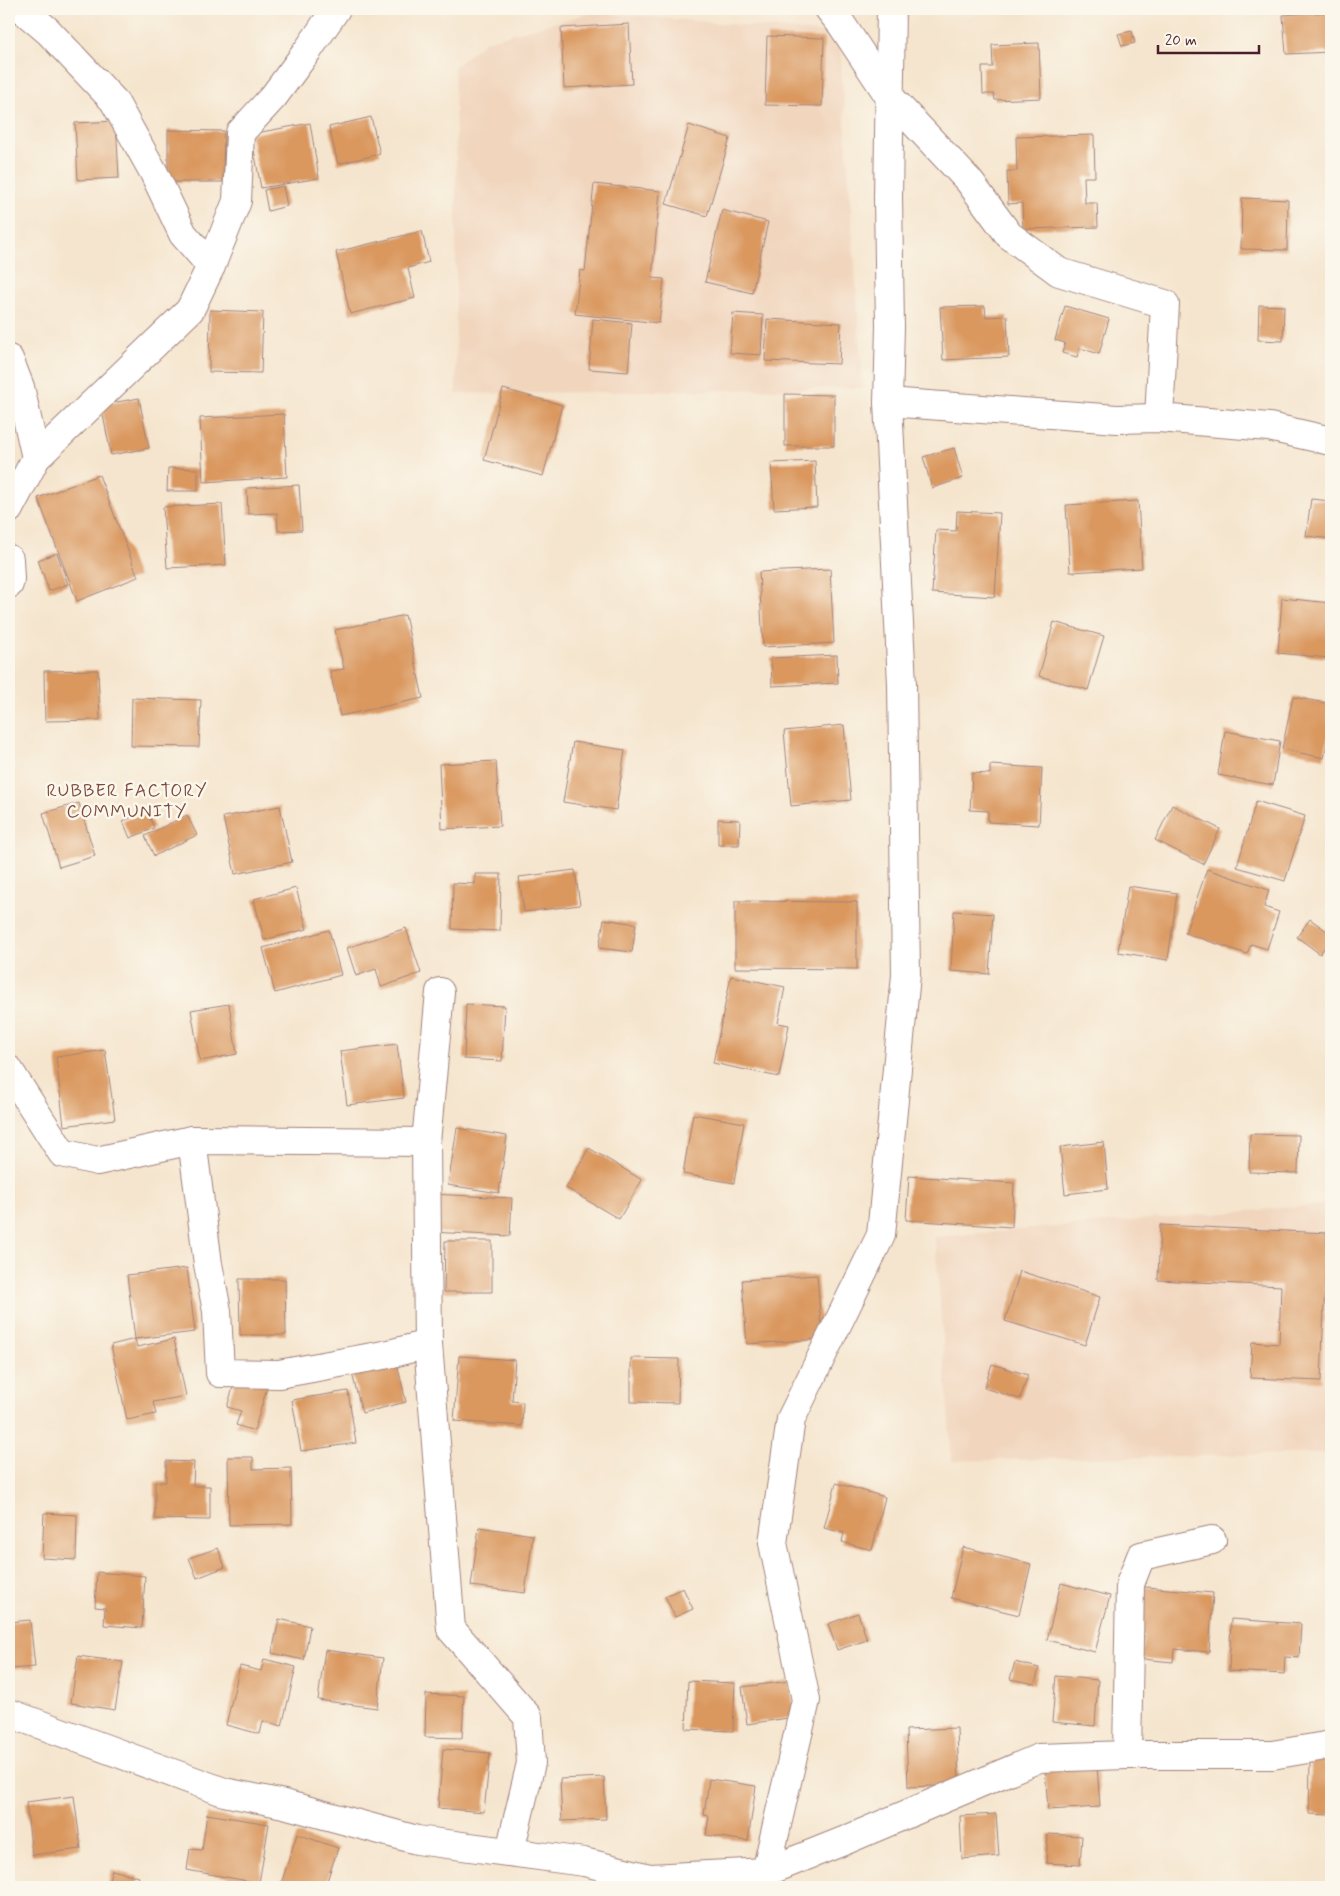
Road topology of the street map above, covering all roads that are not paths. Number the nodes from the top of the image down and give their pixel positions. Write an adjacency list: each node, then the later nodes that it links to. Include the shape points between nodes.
1 (22, 9): 6 (street, via 48,31 114,101 183,234)
2 (336, 9): 6 (street, via 274,96 240,133 237,201)
3 (829, 9): 5 (street)
4 (891, 9): 5 (street)
5 (889, 96): 8 (street); 9 (street, via 969,181 1008,235 1058,272 1165,304)
6 (211, 266): 11 (street, via 190,310)
7 (9, 359): 11 (street, via 20,387)
8 (888, 402): 9 (street, via 1117,419); 25 (street, via 902,684 906,975 881,1235 791,1419 773,1544 806,1700)
9 (1159, 418): 10 (street, via 1269,427)
10 (1331, 441)
11 (36, 458): 12 (street)
12 (9, 509)
13 (9, 559): 14 (street)
14 (9, 584)
15 (440, 992): 18 (street)
16 (9, 1070): 17 (street, via 62,1153 97,1161)
17 (192, 1140): 18 (street); 19 (street, via 216,1311 220,1373 279,1374)
18 (426, 1142): 19 (street)
19 (428, 1344): 24 (street, via 451,1630 528,1717 531,1763)
20 (1212, 1540): 23 (street, via 1141,1556 1130,1584)
21 (9, 1713): 24 (street, via 224,1792 284,1804 417,1840)
22 (1331, 1745): 23 (street, via 1272,1755)
23 (1127, 1755): 25 (street, via 1039,1758)
24 (510, 1851): 25 (street, via 584,1862 650,1878)
25 (766, 1872)

